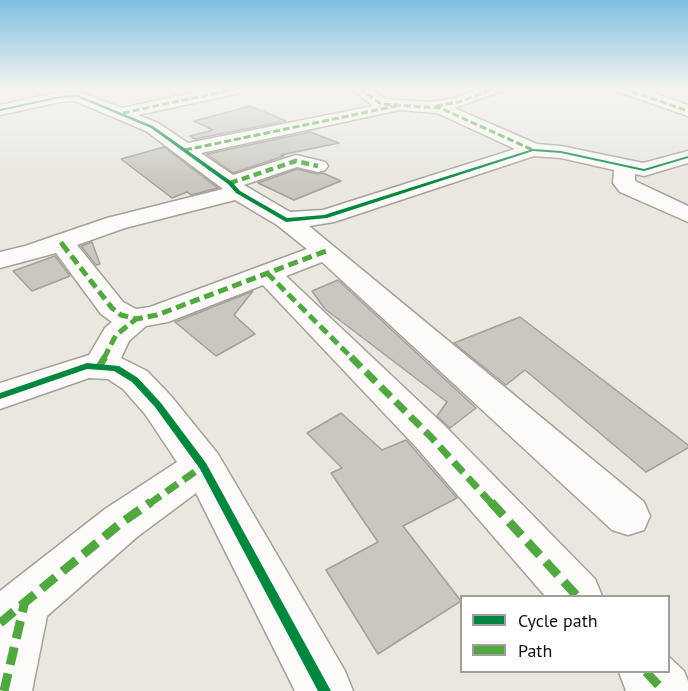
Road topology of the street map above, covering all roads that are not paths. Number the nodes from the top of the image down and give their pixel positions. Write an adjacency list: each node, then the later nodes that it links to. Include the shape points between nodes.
1 (135, 120): 4 (street)
2 (328, 120): 4 (street)
3 (466, 120): 5 (street)
4 (185, 150): 9 (street)
5 (533, 150): 8 (street, via 561,152); 11 (street, via 325,217)
6 (688, 157): 8 (street, via 644,170)
7 (318, 166): 9 (street, via 296,161)
8 (625, 167): 10 (street, via 624,183 628,187)
9 (234, 188): 11 (street); 12 (street)
10 (688, 214)
11 (286, 220): 13 (street)
12 (61, 242): 14 (street); 16 (street, via 112,308)
13 (327, 251): 15 (street); 20 (street)
14 (0, 260)
15 (267, 273): 16 (street, via 157,315); 21 (street, via 431,437)
16 (136, 319): 17 (street, via 116,335)
17 (99, 367): 18 (street, via 87,366); 19 (street, via 116,368 135,380)
18 (0, 396)
19 (203, 466): 22 (street, via 121,523); 25 (street)
20 (627, 516)
21 (576, 595)
22 (13, 612): 24 (street)
23 (647, 673): 26 (street)
24 (4, 691)
25 (325, 691)
26 (664, 691)

